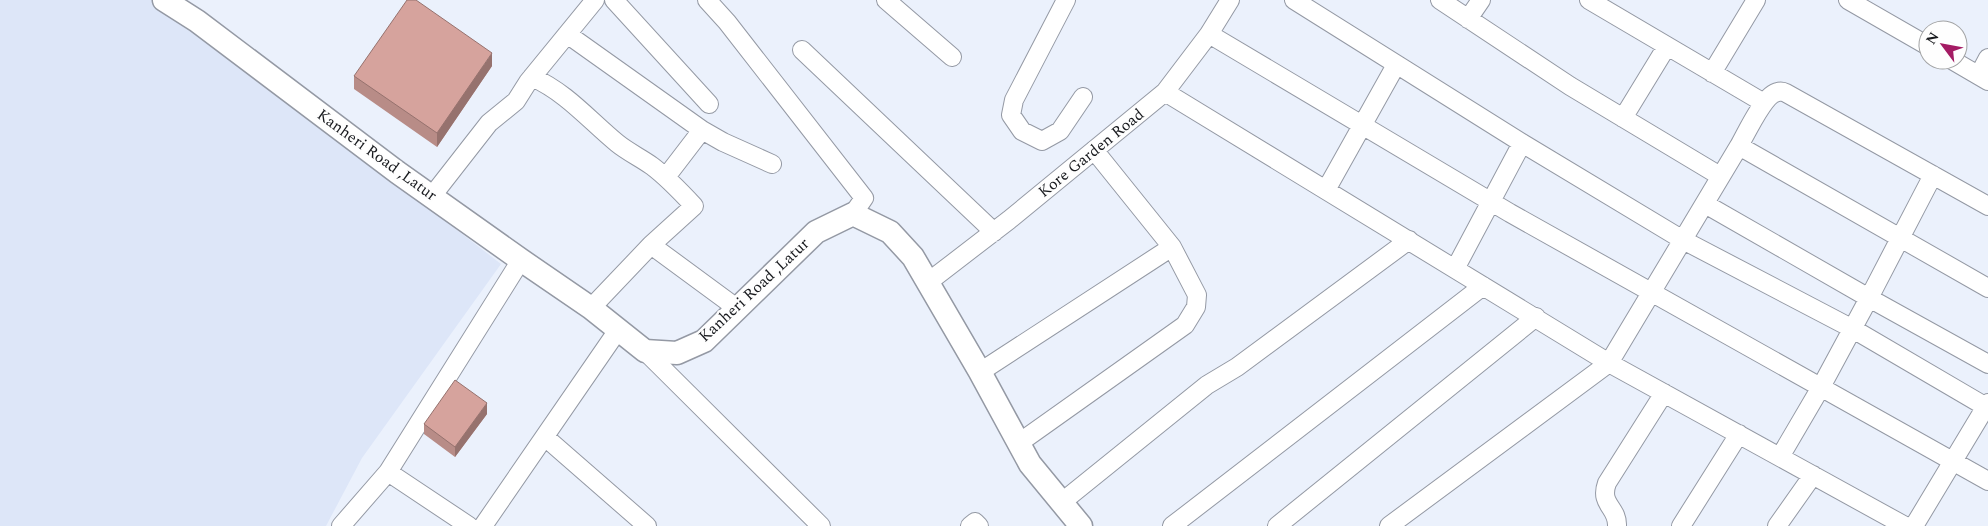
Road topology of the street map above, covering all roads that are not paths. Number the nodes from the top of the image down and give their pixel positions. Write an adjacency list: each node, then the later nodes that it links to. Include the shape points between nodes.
1 (164, 0): 42 (street, Kanheri Road ,Latur)
2 (595, 0): 15 (street)
3 (614, 0): 30 (street)
4 (707, 0): 46 (street, via 864,198)
5 (886, 0): 20 (street)
6 (1230, 0): 16 (street, Kore Garden Road)
7 (1294, 0): 22 (street)
8 (1440, 0): 14 (street)
9 (1481, 0): 14 (street)
10 (1589, 0): 18 (street)
11 (1756, 0): 24 (street)
12 (1848, 0): 17 (street)
13 (1059, 3): 28 (street, via 1014,100 1011,115 1022,131 1042,141 1060,131)
14 (1468, 19): 31 (street)
15 (566, 34): 25 (street); 33 (street)
16 (1209, 34): 27 (street, Kore Garden Road); 32 (street)
17 (1918, 40)
18 (1667, 46): 24 (street); 31 (street)
19 (802, 50): 47 (street)
20 (952, 57)
21 (1988, 58): 26 (street)
22 (1396, 65): 32 (street); 34 (street)
23 (1968, 69): 26 (street)
24 (1712, 73): 29 (street)
25 (532, 77): 40 (street, via 571,100 618,144); 42 (street, via 516,101 489,122)
26 (1983, 78)
27 (1165, 92): 36 (street, Kore Garden Road); 41 (street)
28 (1083, 97)
29 (1764, 103): 35 (street); 38 (street, via 1771,95 1786,93)
30 (709, 104)
31 (1624, 118): 39 (street)
32 (1361, 125): 41 (street); 43 (street)
33 (702, 130): 37 (street); 40 (street)
34 (1522, 143): 43 (street); 50 (street)
35 (1739, 146): 39 (street); 48 (street)
36 (1094, 150): 47 (street, Kore Garden Road); 52 (street)
37 (772, 164)
38 (1933, 175): 45 (street); 48 (street)
39 (1720, 176): 44 (street)
40 (666, 177): 51 (street, via 694,206)
41 (1326, 190): 49 (street)
42 (432, 196): 53 (street, Kanheri Road ,Latur)
43 (1490, 201): 54 (street); 58 (street)
44 (1705, 204): 50 (street); 59 (street)
45 (1988, 206)
46 (853, 214): 55 (street, via 890,232 913,257); 61 (street, Kanheri Road ,Latur, via 816,232)
47 (994, 232): 55 (street, Kore Garden Road)
48 (1900, 238): 57 (street); 59 (street)
49 (1409, 240): 54 (street); 80 (street, via 1208,385)
50 (1683, 240): 58 (street); 63 (street)
51 (650, 244): 60 (street); 61 (street)
52 (1172, 247): 68 (street); 74 (street, via 1197,295 1196,307 1185,325)
53 (521, 260): 60 (street, Kanheri Road ,Latur); 77 (street)
54 (1455, 269): 56 (street)
55 (927, 283): 68 (street)
56 (1483, 286): 62 (street); 90 (street)
57 (1988, 288)
58 (1652, 292): 66 (street); 69 (street)
59 (1869, 298): 63 (street); 67 (street)
60 (591, 308): 64 (street, Kanheri Road ,Latur)
61 (738, 309): 65 (street, Kanheri Road ,Latur, via 704,341 677,353)
62 (1536, 318): 66 (street); 91 (street)
63 (1853, 329): 69 (street); 71 (street)
64 (618, 330): 65 (street, Kanheri Road ,Latur); 73 (street)
65 (645, 351): 86 (street)
66 (1609, 362): 70 (street); 92 (street)
67 (1988, 364)
68 (980, 372): 74 (street)
69 (1821, 387): 75 (street); 76 (street)
70 (1664, 393): 72 (street); 93 (street, via 1607,482 1604,496 1616,516)
71 (1987, 406): 76 (street)
72 (1738, 434): 75 (street); 94 (street)
73 (545, 436): 84 (street); 85 (street)
74 (1019, 443): 80 (street, via 1030,464)
75 (1780, 457): 78 (street)
76 (1954, 462): 79 (street); 97 (street)
77 (388, 472): 82 (street); 83 (street)
78 (1813, 475): 81 (street); 95 (street)
79 (1988, 481)
80 (1062, 502): 89 (street)
81 (1880, 520): 96 (street)
82 (341, 526)
83 (469, 526)
84 (483, 526)
85 (647, 526)
86 (821, 526)
87 (970, 526): 88 (street, via 975,522)
88 (979, 526)
89 (1081, 526)
90 (1172, 526)
91 (1278, 526)
92 (1389, 526)
93 (1617, 526)
94 (1680, 526)
95 (1777, 526)
96 (1905, 526)
97 (1914, 526)

